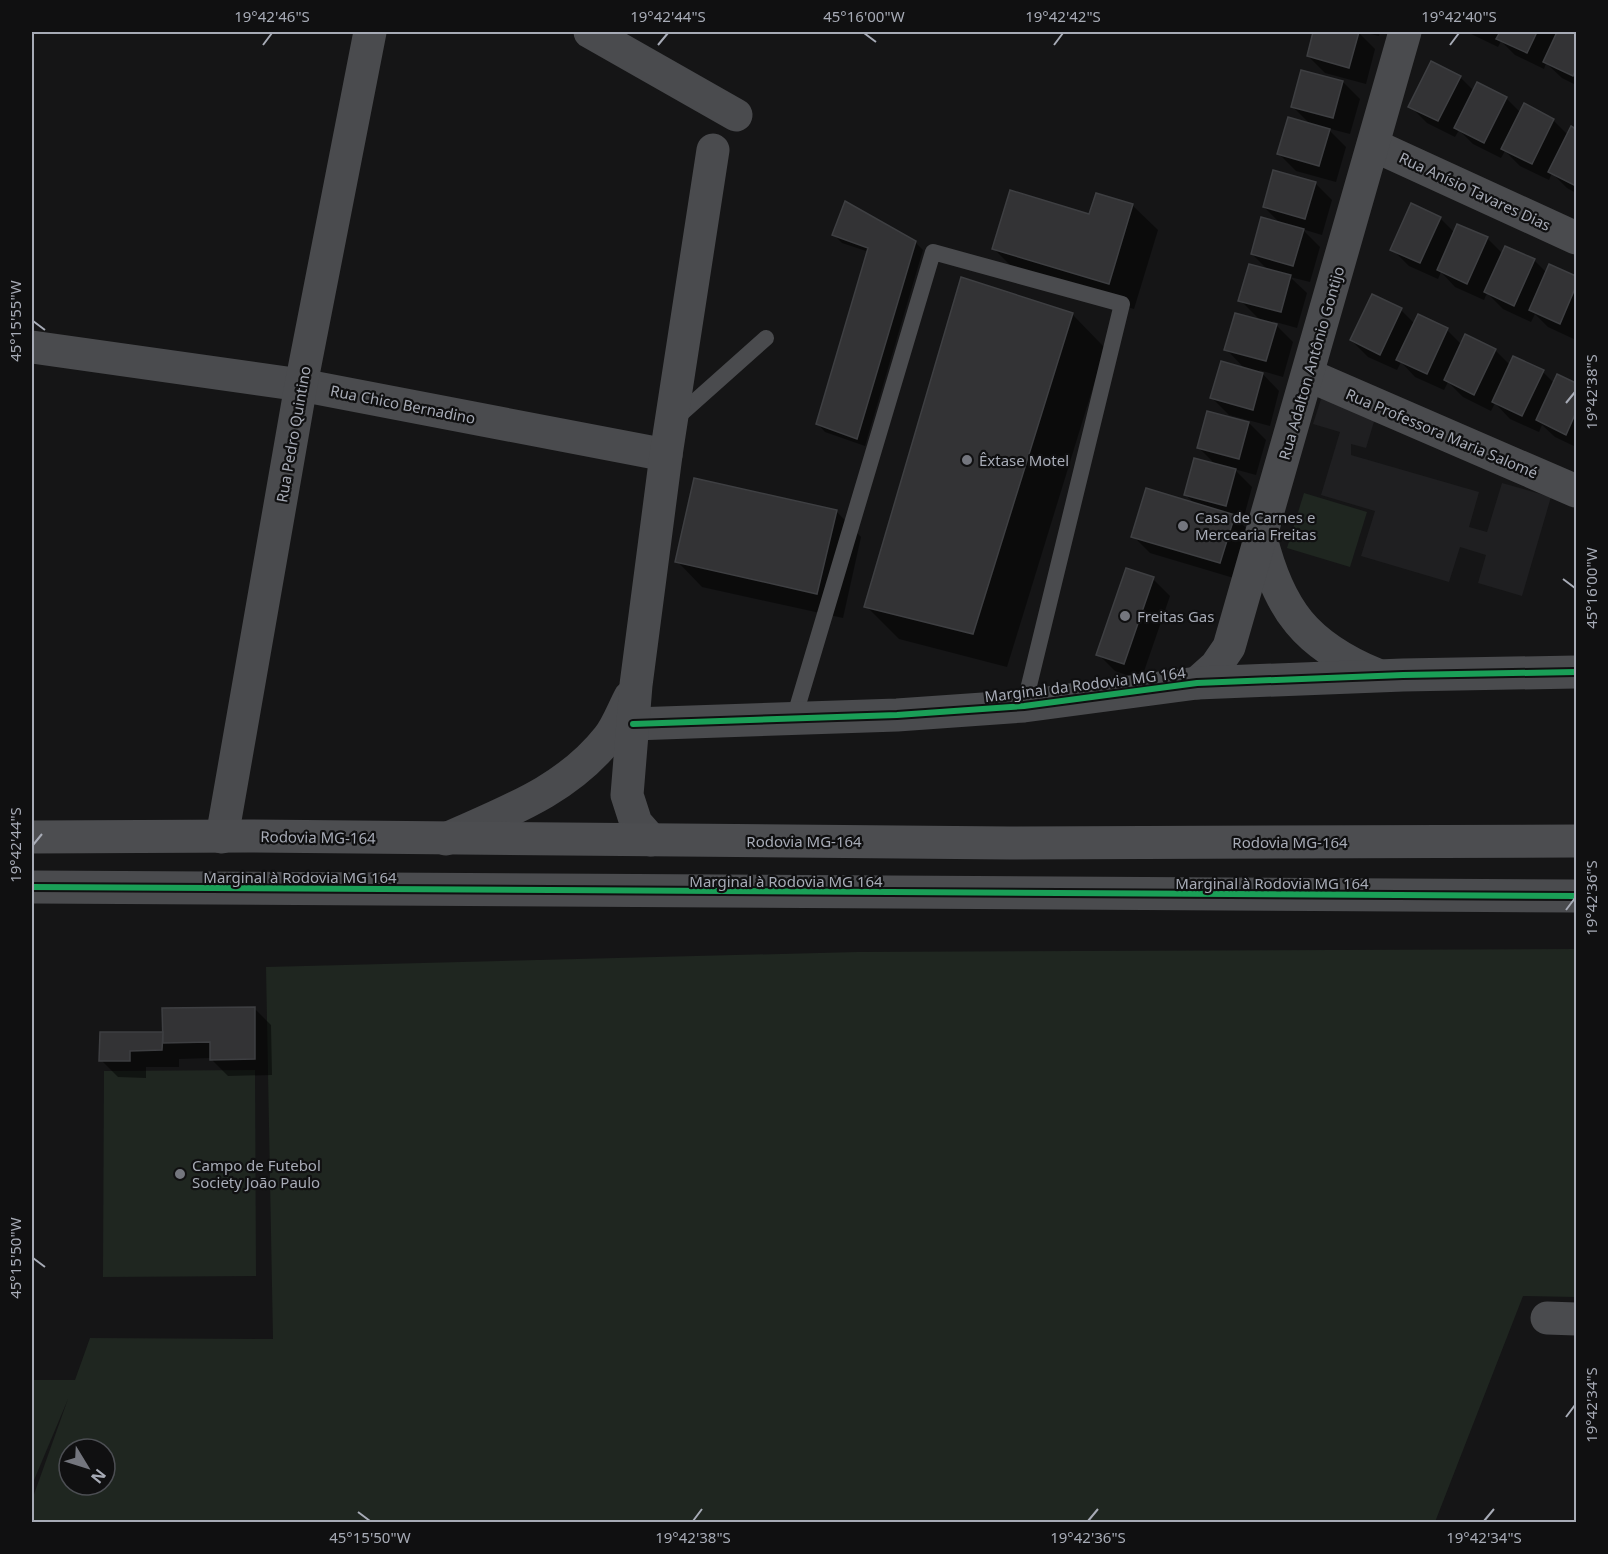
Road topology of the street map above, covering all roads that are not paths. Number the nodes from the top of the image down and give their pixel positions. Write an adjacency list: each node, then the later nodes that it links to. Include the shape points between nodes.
1 (370, 32): 11 (street, Rua Pedro Quintino)
2 (590, 32): 4 (street)
3 (1405, 32): 5 (street, Rua Adalton Antônio Gontijo)
4 (736, 115)
5 (1373, 145): 7 (street, Rua Anísio Tavares Dias); 10 (street, Rua Adalton Antônio Gontijo)
6 (713, 150): 12 (street)
7 (1576, 238)
8 (766, 338): 12 (lane)
9 (32, 347): 11 (street, Rua Chico Bernadino)
10 (1308, 375): 14 (street, Rua Professora Maria Salomé); 15 (street, Rua Adalton Antônio Gontijo)
11 (301, 385): 13 (street, Rua Chico Bernadino); 24 (street, Rua Pedro Quintino)
12 (671, 422): 13 (street)
13 (666, 455): 19 (street)
14 (1576, 491)
15 (1261, 538): 17 (street, via 1283,602 1302,629 1347,662); 18 (street, Rua Adalton Antônio Gontijo, via 1229,647)
16 (1576, 672): 17 (street, Marginal da Rodovia MG 164)
17 (1380, 676): 18 (street, Marginal da Rodovia MG 164)
18 (1197, 683): 20 (street, Marginal da Rodovia MG 164)
19 (636, 685): 22 (street); 25 (street, via 610,737 574,774 543,795)
20 (1024, 706): 21 (street, Marginal da Rodovia MG 164); 21 (lane, via 1122,303 933,252)
21 (794, 718): 22 (street, Marginal da Rodovia MG 164)
22 (633, 724): 26 (street, via 627,795 636,823)
23 (32, 837): 24 (main road, Rodovia MG-164)
24 (222, 837): 25 (main road, Rodovia MG-164)
25 (446, 839): 26 (main road, Rodovia MG-164)
26 (651, 840): 27 (main road, Rodovia MG-164)
27 (1576, 841)
28 (32, 887): 29 (street, Marginal à Rodovia MG 164)
29 (1576, 896)

